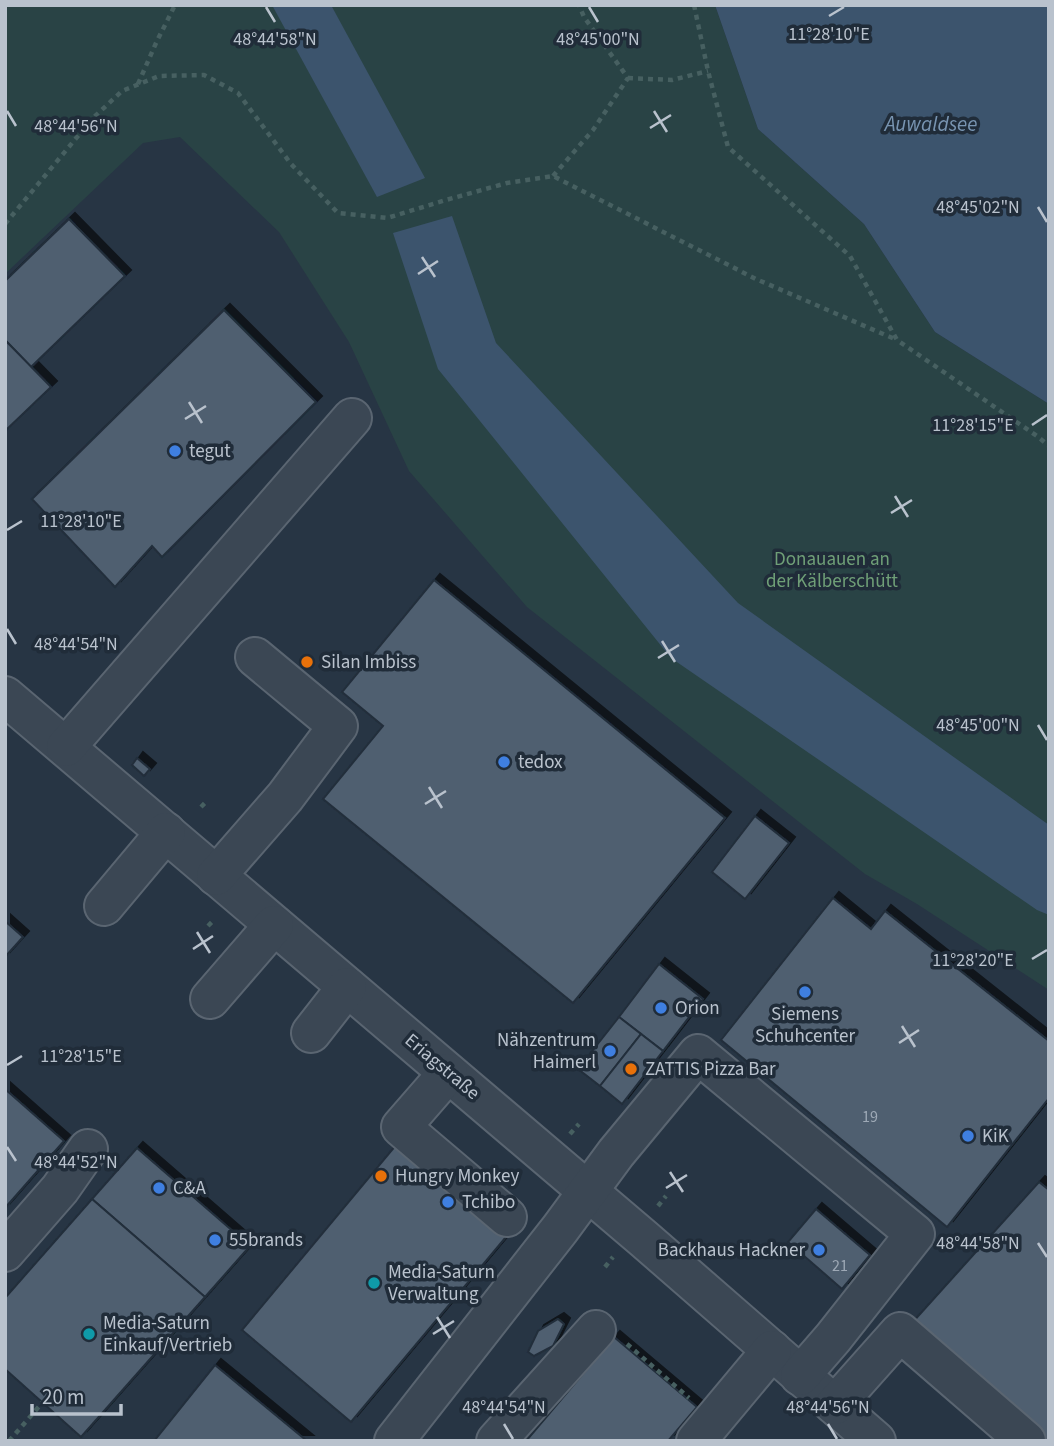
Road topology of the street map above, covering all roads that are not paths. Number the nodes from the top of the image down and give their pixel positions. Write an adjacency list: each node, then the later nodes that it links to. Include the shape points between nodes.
1 (352, 418): 4 (street)
2 (256, 657): 6 (street, via 338,726 285,797)
3 (7, 700): 4 (street, Eriagstraße)
4 (66, 747): 5 (street, Eriagstraße)
5 (166, 832): 6 (street, Eriagstraße); 7 (street)
6 (216, 876): 8 (street, Eriagstraße)
7 (104, 906)
8 (274, 925): 9 (street, Eriagstraße); 10 (street)
9 (347, 987): 11 (street); 12 (street, Eriagstraße)
10 (210, 999)
11 (311, 1032)
12 (448, 1073): 14 (street, Eriagstraße); 15 (street, via 401,1127)
13 (88, 1149): 16 (street)
14 (587, 1190): 18 (street, Eriagstraße); 19 (street, via 698,1054 915,1234); 22 (street)
15 (507, 1217)
16 (5, 1252)
17 (596, 1331): 23 (street)
18 (772, 1350): 19 (street, Eriagstraße); 21 (street)
19 (800, 1376): 20 (street, Eriagstraße)
20 (835, 1405): 24 (street, Eriagstraße); 25 (street, via 900,1332)
21 (705, 1430)
22 (394, 1441)
23 (496, 1441)
24 (876, 1441)
25 (1026, 1441)

